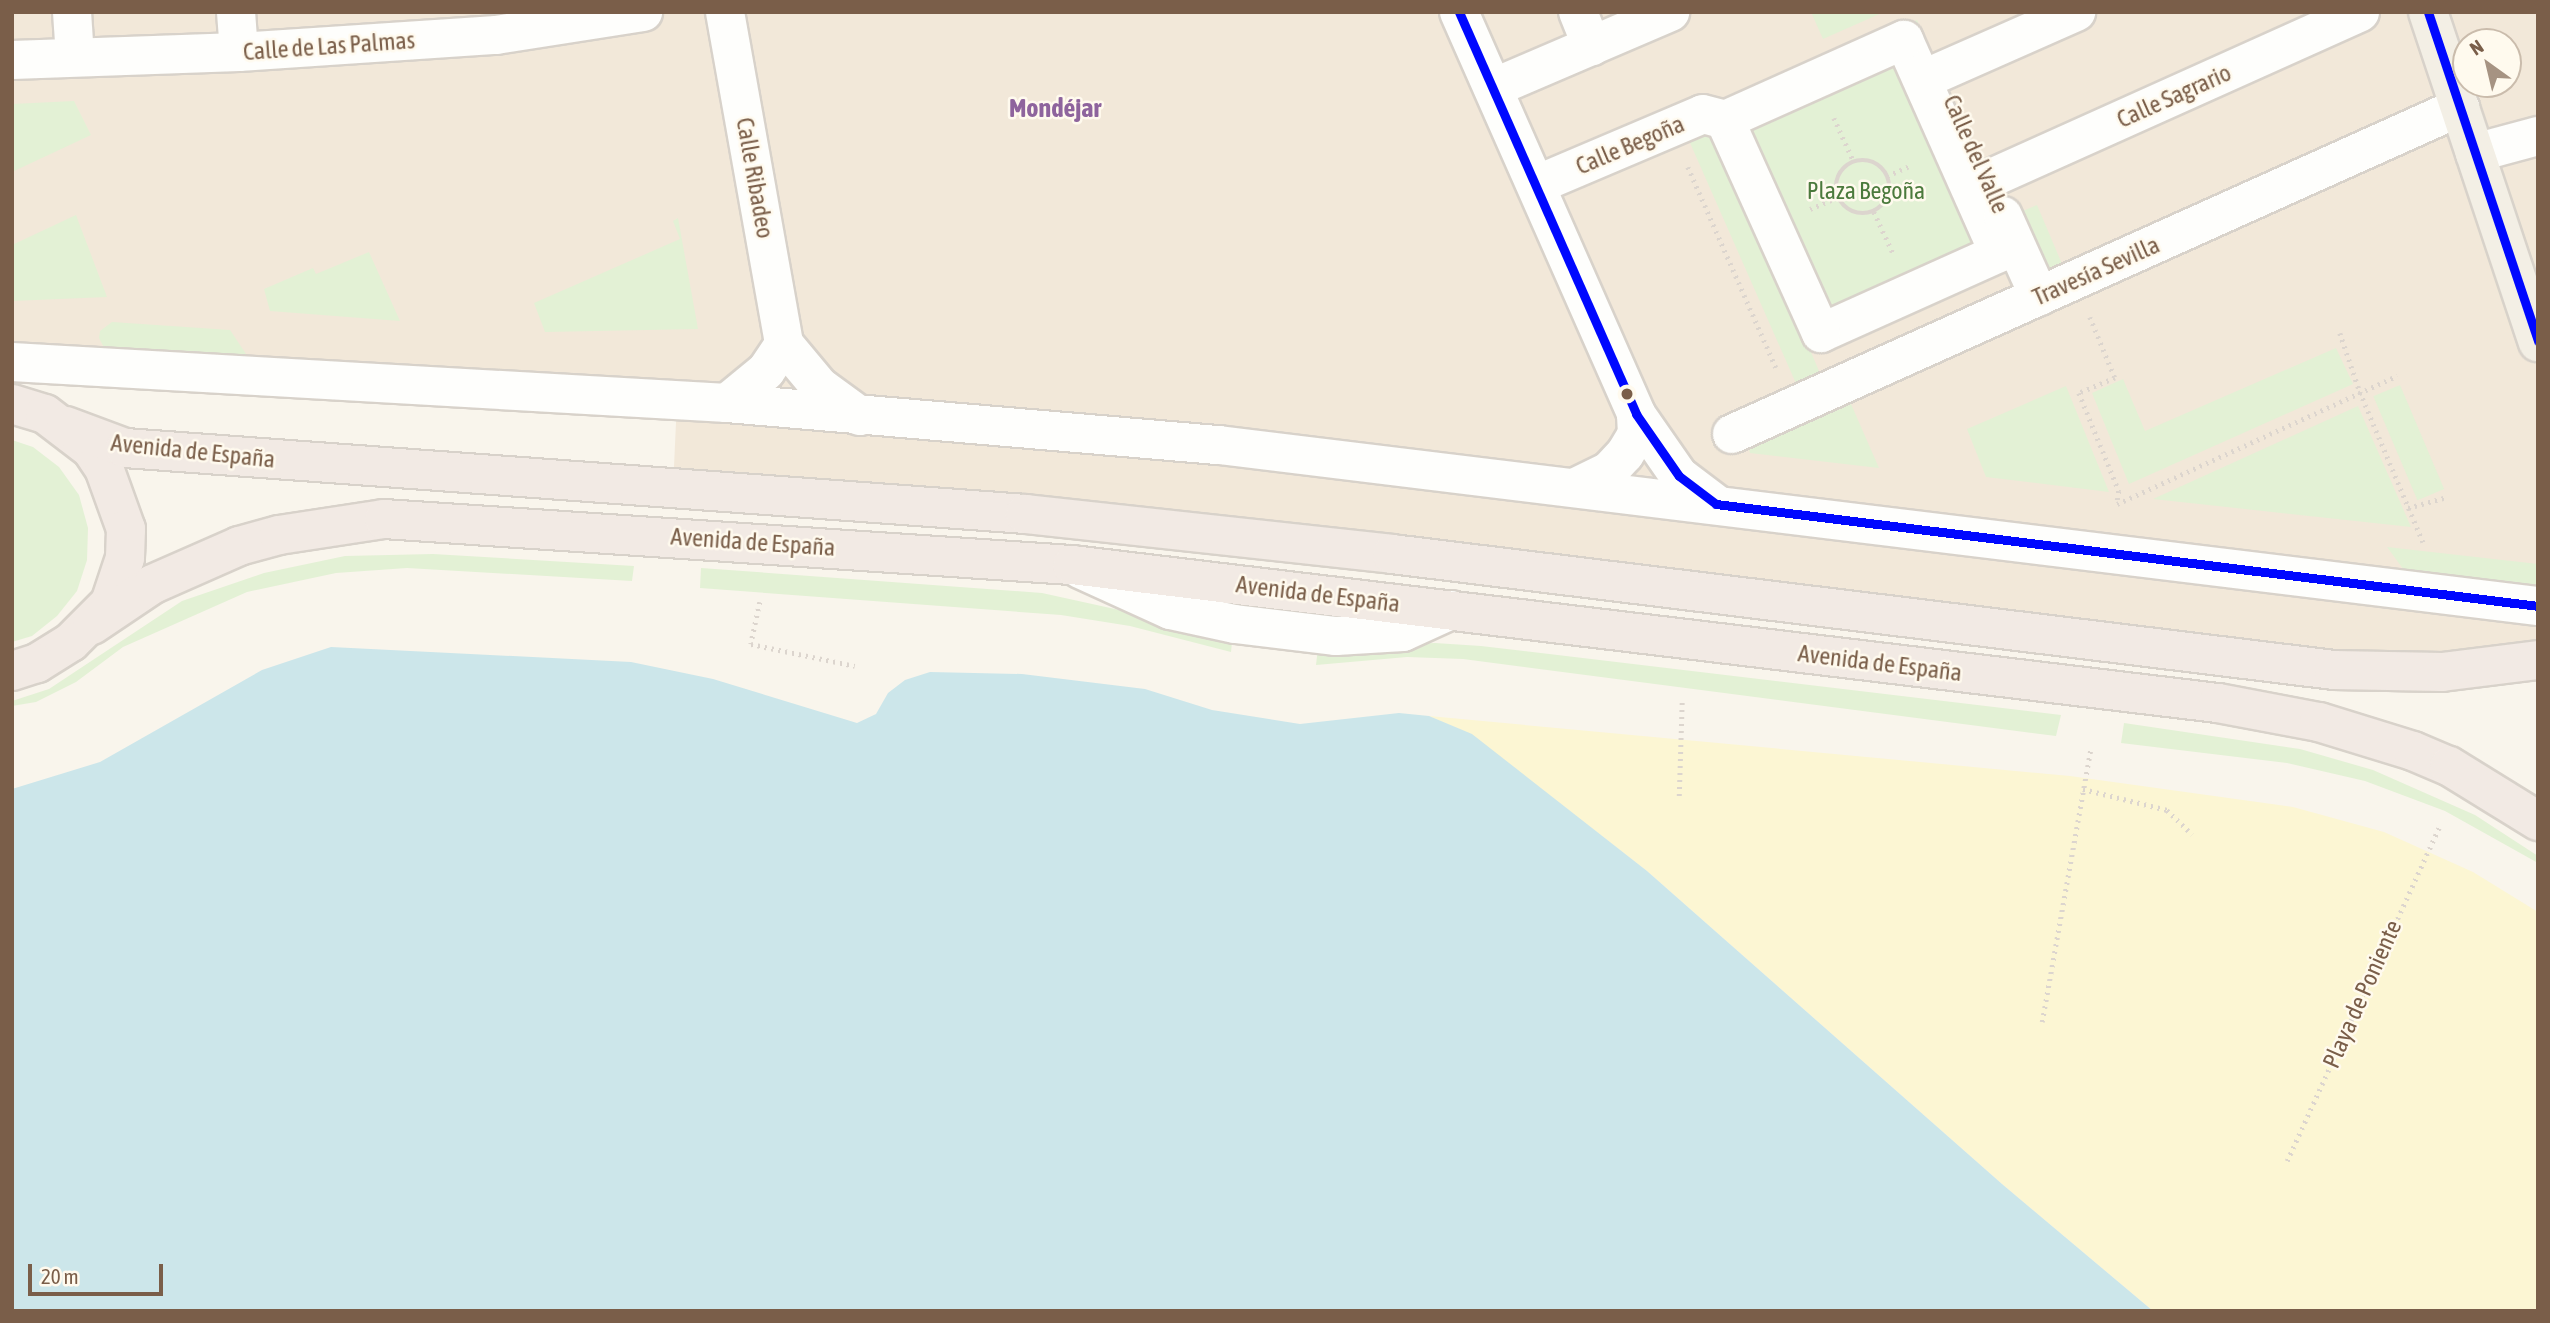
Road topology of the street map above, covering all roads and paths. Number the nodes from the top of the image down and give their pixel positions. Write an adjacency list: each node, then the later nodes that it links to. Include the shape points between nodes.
1 (72, 12): 15 (street)
2 (236, 12): 14 (street)
3 (643, 12): 10 (street, Calle de Las Palmas)
4 (725, 12): 35 (street, Calle Ribadeo)
5 (1459, 12): 18 (street)
6 (1670, 12): 13 (street)
7 (2076, 12): 17 (street)
8 (2360, 12): 25 (street, Calle Sagrario)
9 (2428, 12): 19 (main road)
10 (552, 21): 12 (street, Calle de Las Palmas)
11 (1911, 24): 17 (street, Calle del Valle); 20 (street); 27 (street)
12 (399, 27): 14 (street, Calle de Las Palmas)
13 (1585, 29): 18 (street)
14 (239, 52): 15 (street, Calle de Las Palmas)
15 (75, 57): 16 (street, Calle de Las Palmas)
16 (12, 60)
17 (1940, 72): 25 (street, Calle del Valle)
18 (1493, 88): 26 (street)
19 (2460, 107): 23 (main road); 28 (street, Travesía Sevilla)
20 (1725, 120): 21 (street, Calle Begoña, via 1703,114); 31 (street)
21 (1671, 127): 26 (street, Calle Begoña); 43 (path)
22 (2538, 136): 23 (street)
23 (2475, 153): 29 (main road)
24 (1859, 160): 24 (path, via 1842,170 1836,192 1845,207 1867,214 1882,206 1890,187 1879,165)
25 (1987, 180): 27 (street, Calle del Valle)
26 (1536, 185): 44 (street)
27 (2010, 254): 30 (street, Calle del Valle); 31 (street)
28 (2075, 281): 30 (street, Travesía Sevilla); 40 (path, via 2115,378 2080,393 2119,491 2117,504)
29 (2530, 292): 34 (main road)
30 (2039, 296): 39 (street, Travesía Sevilla)
31 (1821, 333): 39 (street, via 1816,346)
32 (2340, 333): 40 (path)
33 (12, 338): 37 (street, via 52,344)
34 (2538, 342)
35 (784, 344): 41 (street, via 766,371); 45 (street, via 819,386)
36 (12, 362): 37 (street)
37 (104, 367): 41 (street)
38 (2397, 376): 40 (path)
39 (1834, 388): 43 (street, Travesía Sevilla)
40 (2360, 392): 51 (path)
41 (727, 403): 45 (street)
42 (12, 404): 46 (highway, Avenida de España)
43 (1793, 407): 47 (street, Travesía Sevilla)
44 (1636, 414): 48 (street, via 1637,435 1625,454 1609,471); 50 (street, via 1679,476)
45 (860, 416): 48 (street, via 1219,445)
46 (66, 426): 55 (highway, via 104,468 126,529 125,558 113,594); 56 (highway, Avenida de España, via 125,448 1025,514 1458,561 2334,670 2442,672)
47 (1732, 434)
48 (1576, 487): 50 (street)
49 (2447, 497): 51 (path)
50 (1716, 504): 54 (street)
51 (2408, 508): 52 (path)
52 (2423, 542)
53 (760, 602): 57 (path, via 751,644)
54 (2538, 606)
55 (92, 625): 58 (highway, Avenida de España, via 37,663); 63 (highway, Avenida de España, via 153,584 239,547 291,533 384,520 1072,565 2268,712 2319,722 2425,756 2498,793)
56 (2538, 660)
57 (855, 666)
58 (12, 671)
59 (1682, 700): 62 (path)
60 (2091, 748): 61 (path)
61 (2083, 789): 65 (path, via 2167,810); 66 (path)
62 (1679, 796)
63 (2538, 821)
64 (2439, 827): 67 (path, Playa de Poniente)
65 (2192, 834)
66 (2042, 1022)
67 (2287, 1161)

